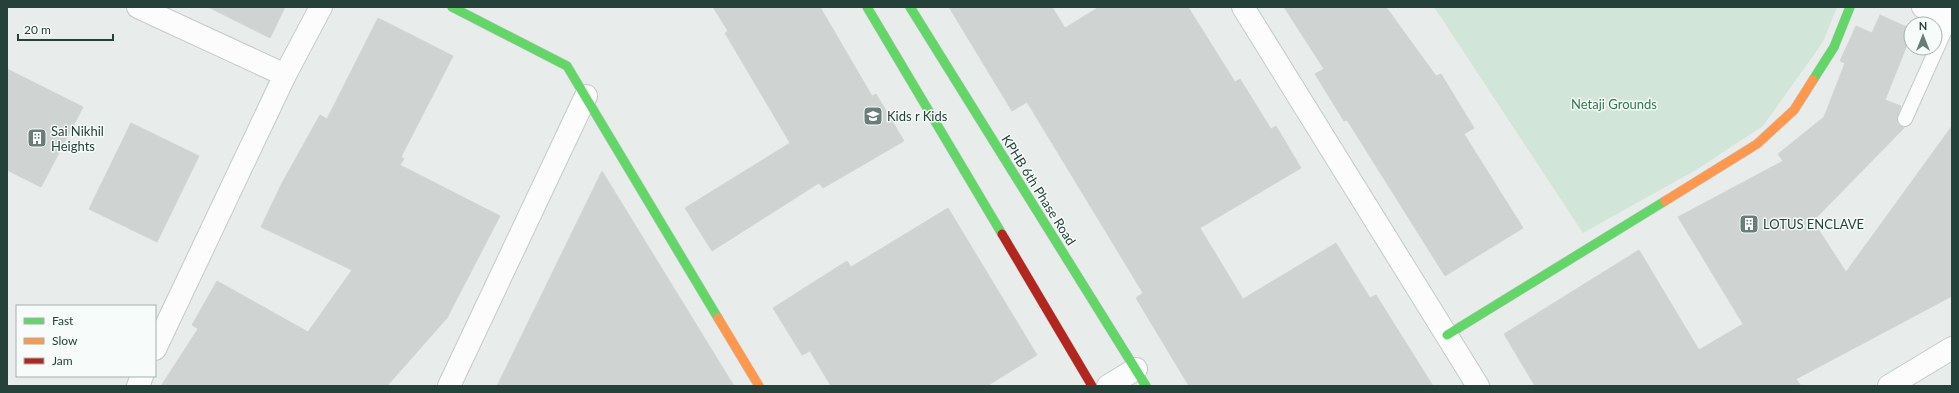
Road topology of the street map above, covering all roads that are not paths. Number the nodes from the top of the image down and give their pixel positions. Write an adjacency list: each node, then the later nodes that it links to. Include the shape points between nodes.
1 (138, 7): 10 (street)
2 (321, 7): 10 (street)
3 (452, 7): 11 (street, via 567,66)
4 (867, 7): 19 (street)
5 (910, 7): 16 (street, KPHB 6th Phase Road)
6 (1243, 7): 13 (street)
7 (1850, 7): 13 (street, via 1834,47 1794,110 1757,144)
8 (1923, 7): 9 (street)
9 (1951, 19): 12 (lane)
10 (285, 75): 14 (street)
11 (586, 96): 17 (street); 18 (street)
12 (1905, 119)
13 (1447, 335): 21 (street)
14 (156, 347)
15 (1952, 348): 22 (street)
16 (1141, 378): 20 (street)
17 (449, 386)
18 (759, 386)
19 (1092, 386)
20 (1108, 386)
21 (1478, 386)
22 (1889, 386)

